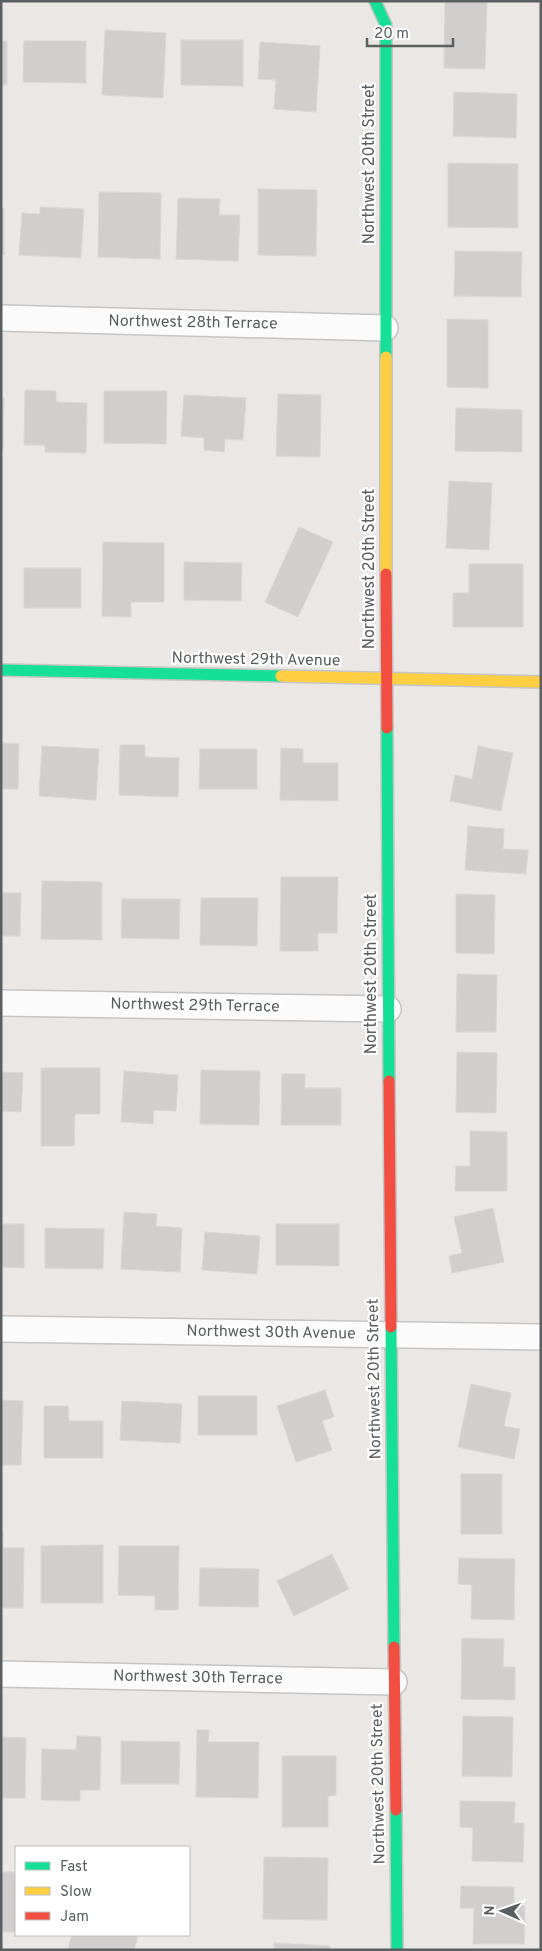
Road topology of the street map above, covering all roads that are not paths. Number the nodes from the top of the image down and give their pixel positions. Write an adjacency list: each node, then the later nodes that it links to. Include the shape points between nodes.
1 (375, 1): 3 (street, Northwest 20th Street, via 386,25)
2 (1, 318): 3 (street, Northwest 28th Terrace)
3 (385, 328): 5 (street, Northwest 20th Street)
4 (1, 670): 5 (street, Northwest 29th Avenue)
5 (387, 679): 6 (street, Northwest 29th Avenue); 8 (street, Northwest 20th Street)
6 (541, 682)
7 (1, 1003): 8 (street, Northwest 29th Terrace)
8 (388, 1009): 10 (street, Northwest 20th Street)
9 (1, 1329): 10 (street, Northwest 30th Avenue)
10 (391, 1335): 11 (street, Northwest 30th Avenue); 13 (street, Northwest 20th Street)
11 (541, 1337)
12 (1, 1674): 13 (street, Northwest 30th Terrace)
13 (394, 1682): 14 (street, Northwest 20th Street)
14 (397, 1950)

